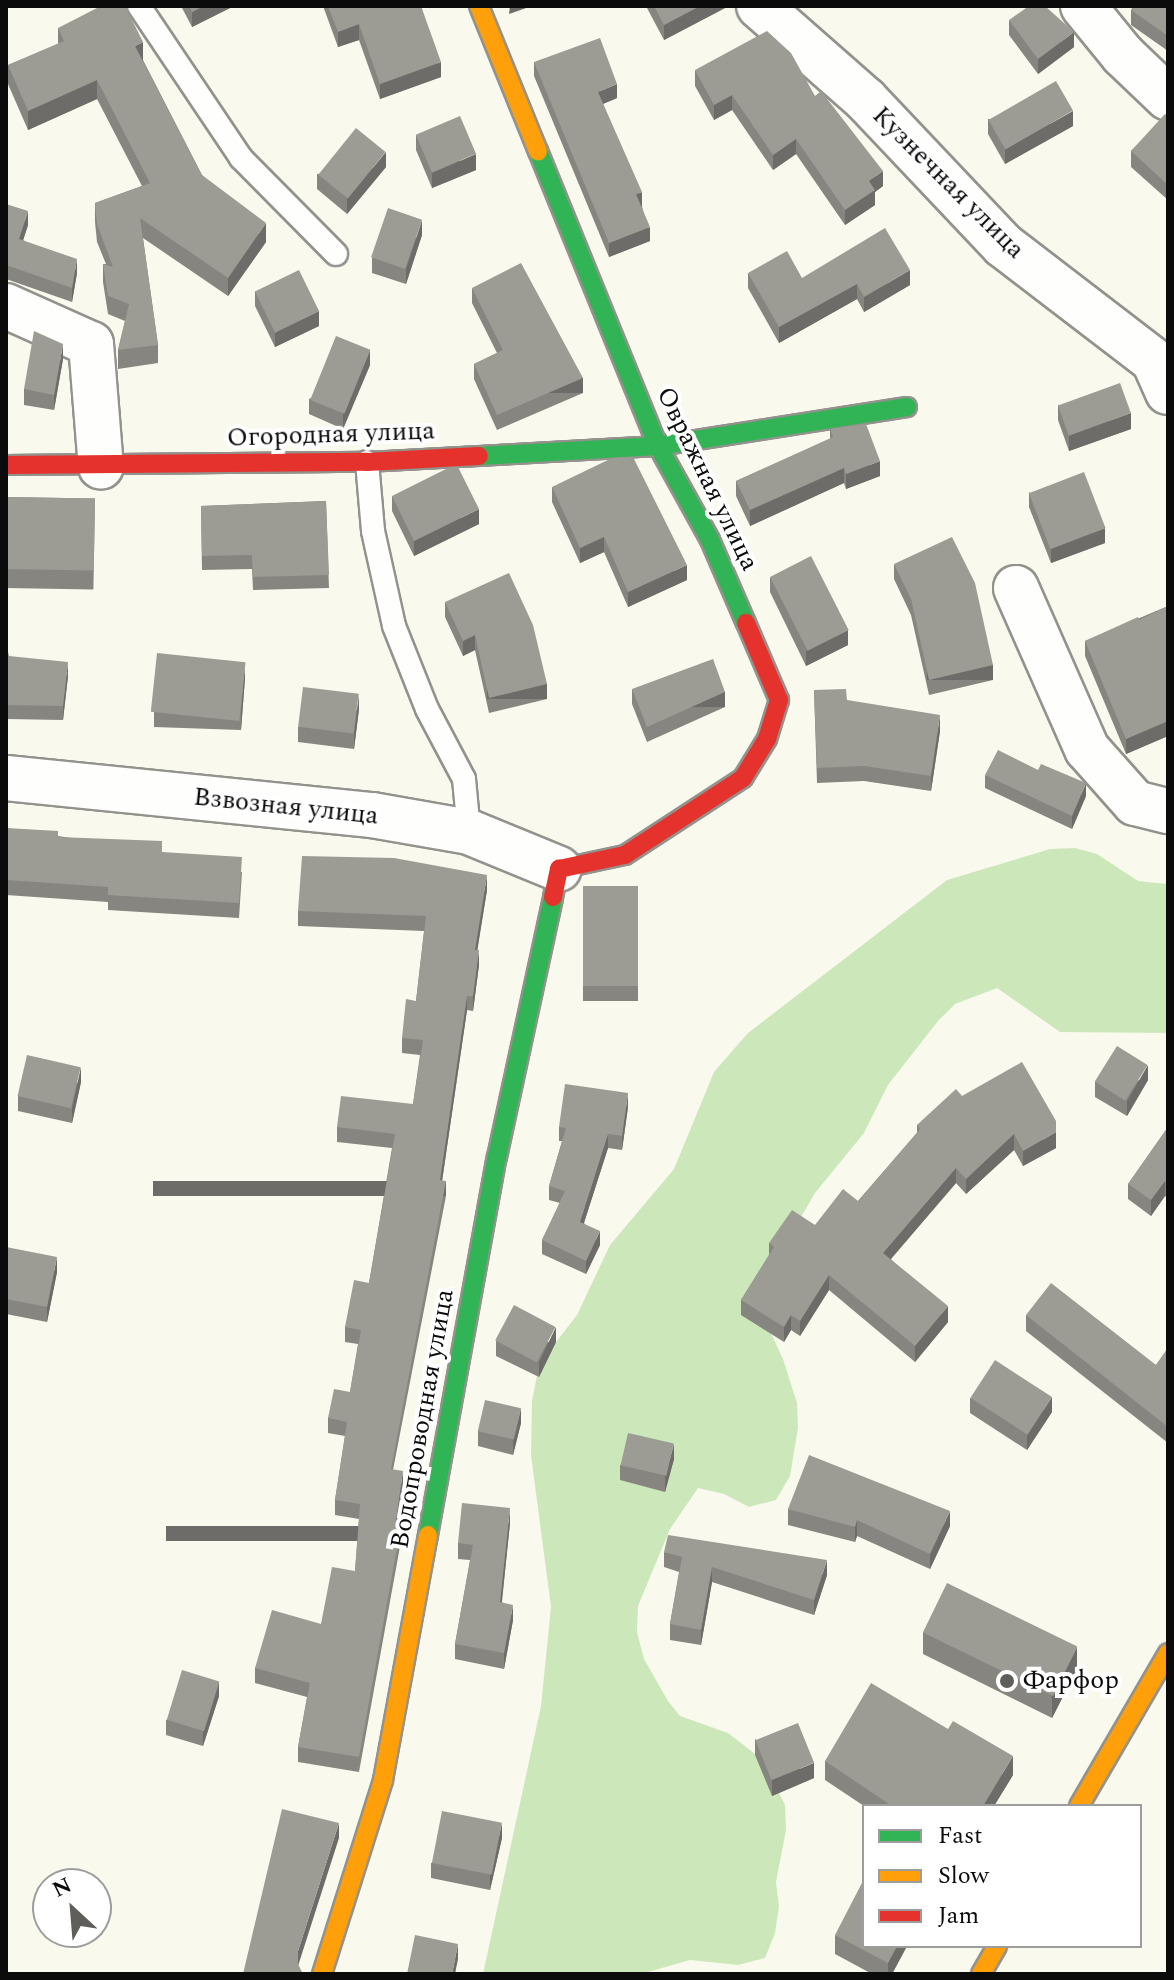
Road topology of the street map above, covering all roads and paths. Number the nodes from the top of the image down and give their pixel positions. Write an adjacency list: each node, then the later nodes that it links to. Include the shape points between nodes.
1 (139, 6): 6 (lane, via 241,158)
2 (479, 6): 10 (street, Овражная улица)
3 (759, 6): 8 (street, Кузнечная улица, via 866,100 1003,245)
4 (1083, 6): 5 (street)
5 (1168, 98)
6 (336, 254)
7 (6, 306): 13 (street, via 91,344)
8 (1163, 363)
9 (907, 407): 10 (street, Огородная улица)
10 (658, 446): 11 (street, Огородная улица); 18 (street, Овражная улица, via 710,540 779,700 767,739 743,778 625,855)
11 (367, 462): 13 (street, Огородная улица); 17 (lane, via 373,531 394,626 427,709 464,779)
12 (6, 465): 13 (street, Огородная улица)
13 (101, 467)
14 (1016, 588): 16 (street, via 1087,749 1135,803)
15 (6, 778): 17 (street, Взвозная улица, via 372,815)
16 (1168, 811)
17 (469, 832): 18 (street, Взвозная улица)
18 (559, 869): 22 (street, Водопроводная улица, via 497,1157 383,1780)
19 (1168, 1653): 20 (street)
20 (1080, 1804)
21 (996, 1948): 23 (street)
22 (322, 1974)
23 (981, 1974)

